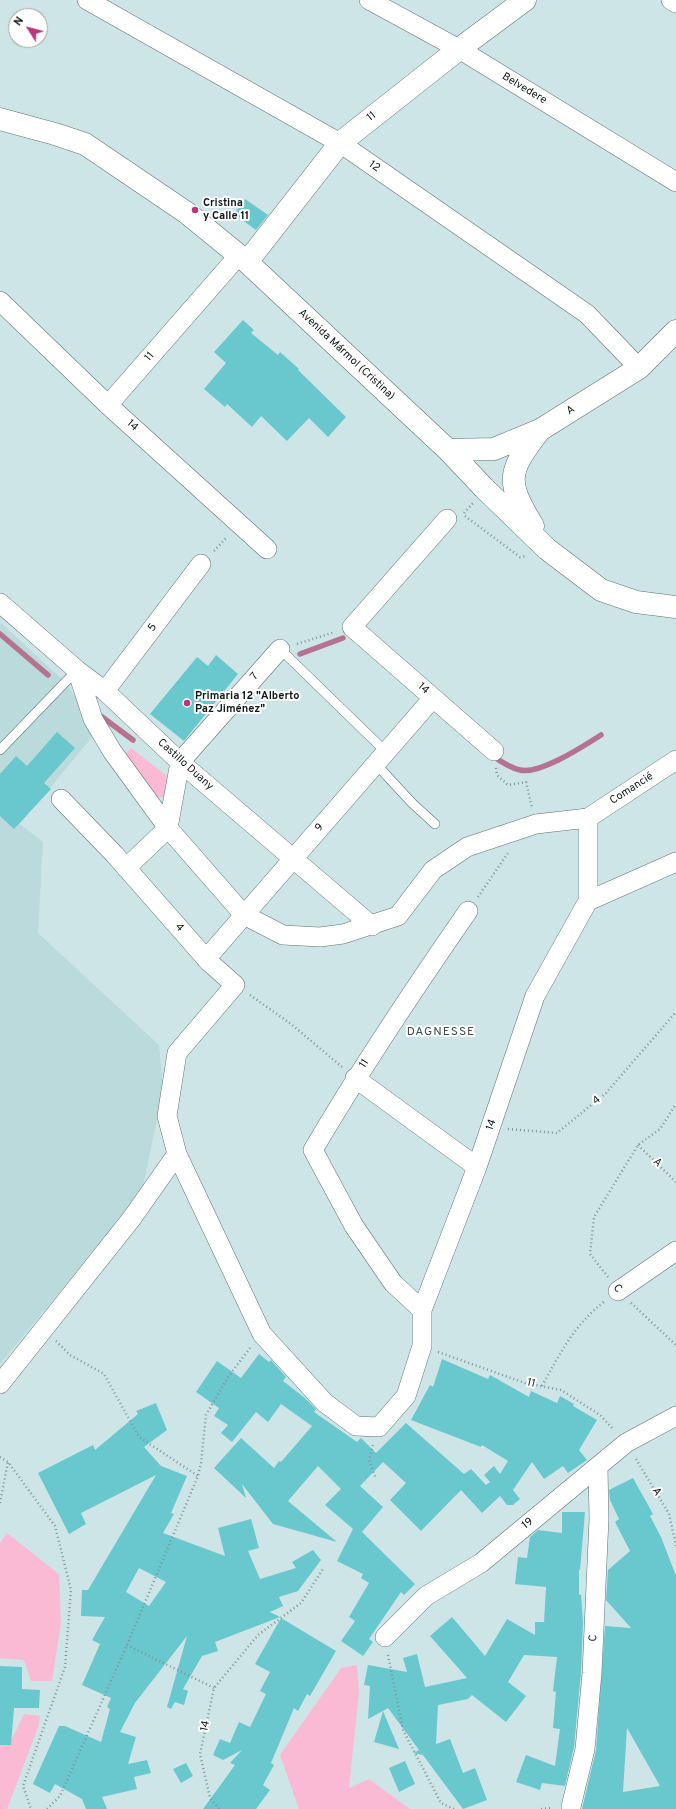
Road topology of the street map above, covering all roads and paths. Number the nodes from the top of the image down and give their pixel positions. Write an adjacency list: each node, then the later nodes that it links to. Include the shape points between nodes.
1 (87, 0): 8 (street, 12)
2 (369, 0): 6 (street, Belvedere)
3 (525, 0): 6 (main road, 11)
4 (671, 0): 5 (street)
5 (676, 3)
6 (459, 49): 8 (main road, 11); 9 (street, Belvedere)
7 (0, 119): 10 (main road, Avenida Mármol (Cristina), via 85,144 187,214)
8 (340, 143): 10 (main road, 11); 13 (street, 12, via 587,314)
9 (676, 182)
10 (243, 258): 14 (street, 11); 16 (main road, Avenida Mármol (Cristina))
11 (0, 301): 14 (street, 14)
12 (674, 338): 13 (main road, A)
13 (639, 368): 15 (main road, A)
14 (108, 405): 18 (street, 14)
15 (540, 430): 16 (main road, A, via 494,449); 20 (main road, via 521,455 513,475 518,502)
16 (448, 450): 20 (main road, Avenida Mármol (Cristina))
17 (447, 519): 21 (path, via 463,515); 25 (street)
18 (241, 523): 19 (street, 14); 22 (path)
19 (268, 549)
20 (547, 549): 24 (main road, Avenida Mármol (Cristina), via 601,590 636,602)
21 (520, 557)
22 (201, 564): 28 (street, 5)
23 (0, 603): 27 (street, Castillo Duany)
24 (676, 607)
25 (352, 627): 26 (path); 29 (street, 14)
26 (280, 649): 32 (lane); 34 (street, 7)
27 (77, 670): 28 (street, Castillo Duany); 30 (lane); 40 (street, via 93,720 112,751)
28 (105, 691): 34 (street, Castillo Duany)
29 (427, 705): 31 (street, 14); 32 (street, 9)
30 (0, 750)
31 (494, 751)
32 (381, 758): 38 (lane, via 412,803); 42 (street, 9)
33 (676, 760): 37 (street, Comancié)
34 (180, 762): 40 (street); 42 (street, Castillo Duany)
35 (497, 776): 39 (path, via 508,785 526,782)
36 (61, 799): 44 (street, 4)
37 (588, 818): 39 (street); 45 (street, 14)
38 (435, 824)
39 (536, 824): 48 (street, via 467,847 433,870 398,916)
40 (168, 828): 44 (street); 47 (street)
41 (510, 851): 46 (path)
42 (293, 859): 47 (street, 9); 48 (street, Castillo Duany)
43 (676, 862): 45 (street)
44 (126, 868): 49 (street, 4)
45 (588, 901): 54 (street, 14, via 535,996)
46 (468, 911): 52 (street, 11)
47 (244, 916): 48 (street, via 283,935 320,937); 49 (street, 9)
48 (372, 926)
49 (206, 959): 50 (street, 4)
50 (235, 985): 52 (path, via 291,1024); 56 (street, via 177,1053 167,1116)
51 (676, 1012): 54 (path, 4, via 606,1093 558,1133)
52 (355, 1078): 57 (street); 61 (street, 11, via 313,1150 354,1226 393,1283)
53 (676, 1104): 55 (path, via 660,1128)
54 (491, 1127): 57 (street, 14)
55 (638, 1145): 58 (path, A); 60 (path, C, via 594,1217 590,1254)
56 (177, 1154): 62 (street, via 132,1218); 63 (street)
57 (477, 1167): 61 (street, 14)
58 (676, 1182)
59 (676, 1251): 60 (street)
60 (618, 1291): 64 (path, C); 67 (path, via 595,1309 568,1338)
61 (422, 1310): 65 (street, 14)
62 (44, 1330): 66 (street); 74 (path, via 70,1355 104,1374 139,1436)
63 (262, 1334): 69 (street, via 325,1403 356,1426); 74 (path, via 228,1377 206,1415)
64 (676, 1345)
65 (422, 1346): 67 (path, 11); 69 (street, 14, via 406,1396)
66 (0, 1384)
67 (542, 1387): 70 (path, 11, via 561,1390 594,1411)
68 (676, 1416): 70 (street, 19)
69 (379, 1427): 75 (path, via 369,1460)
70 (626, 1443): 73 (street, 19); 77 (path, A, via 670,1514)
71 (0, 1457): 72 (path)
72 (8, 1462): 76 (path); 83 (path, via 55,1526 71,1590 65,1667 23,1786)
73 (598, 1467): 79 (street, 19, via 481,1563 426,1596); 82 (street, C, via 599,1519 592,1673 585,1749)
74 (198, 1476): 80 (path)
75 (376, 1479)
76 (0, 1504)
77 (676, 1546)
78 (323, 1569): 81 (path, 14, via 301,1603 258,1635)
79 (385, 1637): 86 (path, via 403,1730 441,1803)
80 (127, 1645): 81 (path); 84 (path, via 60,1796)
81 (214, 1688): 85 (path, 14, via 200,1754 210,1798)
82 (571, 1807)
83 (32, 1809)
84 (47, 1809)
85 (219, 1809)
86 (454, 1809)

